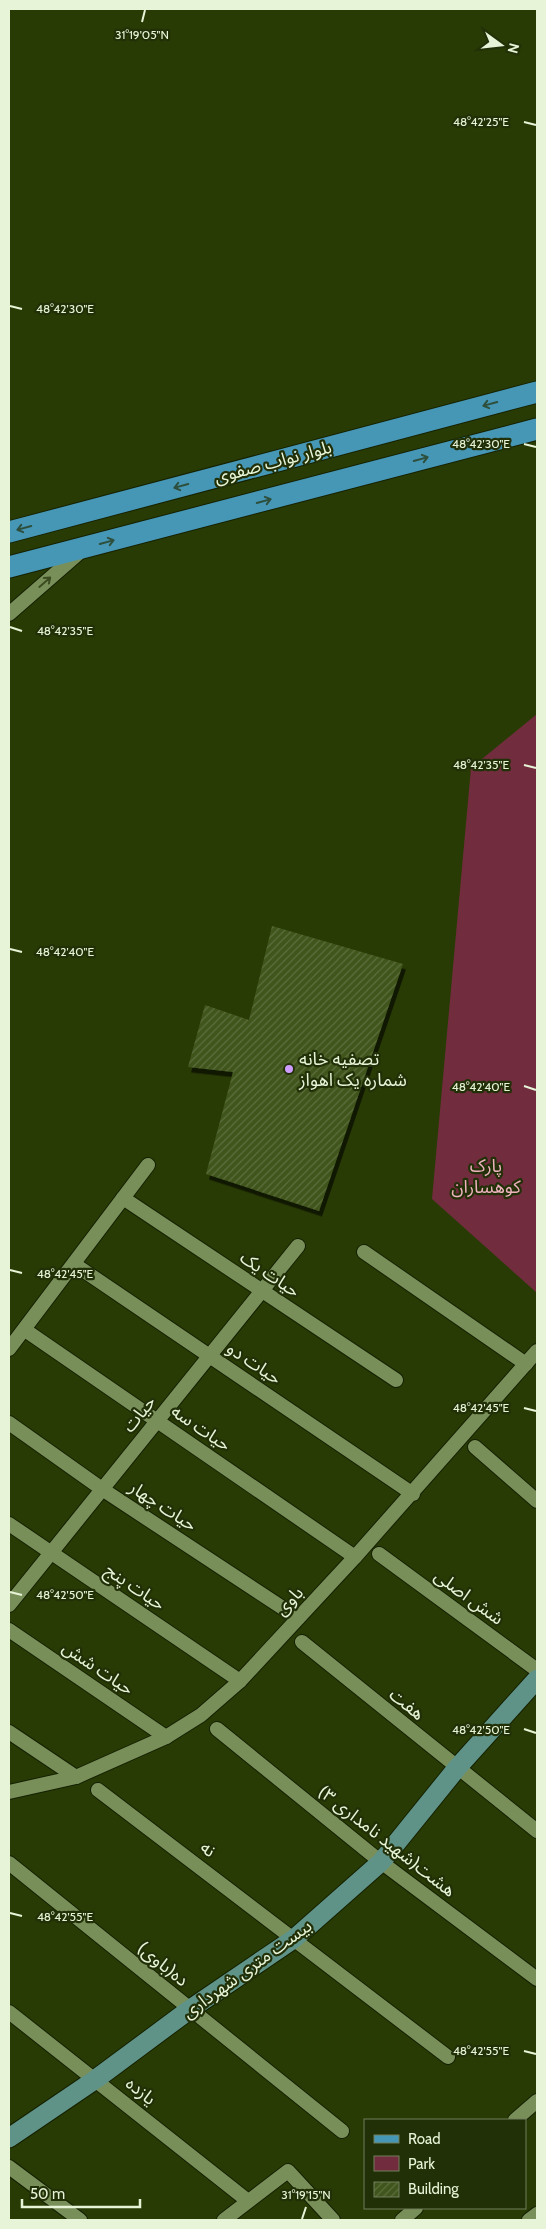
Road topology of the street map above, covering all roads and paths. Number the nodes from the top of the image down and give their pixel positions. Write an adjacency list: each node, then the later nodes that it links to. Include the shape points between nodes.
1 (537, 392): 3 (main road, بلوار نواب صفوی, one-way to 3)
2 (537, 429): 4 (main road, بلوار نواب صفوی, one-way to 2)
3 (9, 532)
4 (84, 548): 5 (main road, بلوار نواب صفوی); 6 (street, one-way to 4)
5 (9, 567)
6 (9, 614)
7 (148, 1165): 8 (street)
8 (123, 1198): 11 (street); 12 (street, حیات یک)
9 (298, 1246): 12 (street, حیات)
10 (364, 1252): 17 (street)
11 (74, 1264): 13 (street); 16 (street, حیات دو)
12 (262, 1291): 16 (street, حیات); 18 (street, حیات یک)
13 (25, 1330): 14 (street); 19 (street, حیات سه)
14 (9, 1349)
15 (537, 1351): 17 (street, باوی)
16 (210, 1355): 19 (street, حیات); 23 (street, حیات دو)
17 (526, 1364): 23 (street, باوی)
18 (396, 1380)
19 (157, 1421): 22 (street, حیات); 28 (street, حیات سه)
20 (9, 1423): 22 (street, حیات چهار)
21 (474, 1446): 24 (street)
22 (102, 1489): 26 (street, حیات); 30 (street, حیات چهار)
23 (413, 1494): 28 (street, باوی)
24 (537, 1501)
25 (9, 1524): 26 (street, حیات پنج)
26 (51, 1552): 29 (street, حیات); 35 (street, حیات پنج)
27 (379, 1554): 33 (street, شش اصلی)
28 (355, 1557): 30 (street, باوی)
29 (9, 1605)
30 (298, 1618): 35 (street, باوی)
31 (9, 1630): 38 (street, حیات شش)
32 (302, 1642): 39 (street, هفت)
33 (537, 1670)
34 (537, 1679): 39 (street, بیست متری شهرداری)
35 (240, 1681): 38 (street, باوی, via 201,1715)
36 (217, 1729): 45 (street, هشت(شهید نامداری ۳))
37 (9, 1732): 40 (street)
38 (166, 1737): 40 (street, باوی)
39 (457, 1768): 43 (street, هفت); 45 (street, بیست متری شهرداری)
40 (76, 1777): 42 (street, باوی)
41 (98, 1790): 46 (street, نه)
42 (9, 1792)
43 (537, 1831)
44 (9, 1862): 48 (street, ده(باوی))
45 (381, 1862): 46 (street, بیست متری شهرداری); 47 (street, هشت(شهید نامداری ۳))
46 (295, 1938): 48 (street, بیست متری شهرداری); 50 (street, نه)
47 (537, 1979)
48 (189, 2010): 51 (street, بیست متری شهرداری); 54 (street, ده(باوی))
49 (9, 2012): 51 (street, یازده)
50 (448, 2056)
51 (96, 2079): 55 (street, بیست متری شهرداری); 57 (street, یازده)
52 (537, 2101): 53 (street)
53 (517, 2119)
54 (342, 2131)
55 (9, 2138)
56 (9, 2167): 60 (street)
57 (248, 2201): 61 (street); 62 (street, via 288,2171)
58 (415, 2209): 63 (street)
59 (537, 2214): 64 (street)
60 (80, 2220)
61 (224, 2220)
62 (333, 2220)
63 (402, 2220)
64 (529, 2220)

